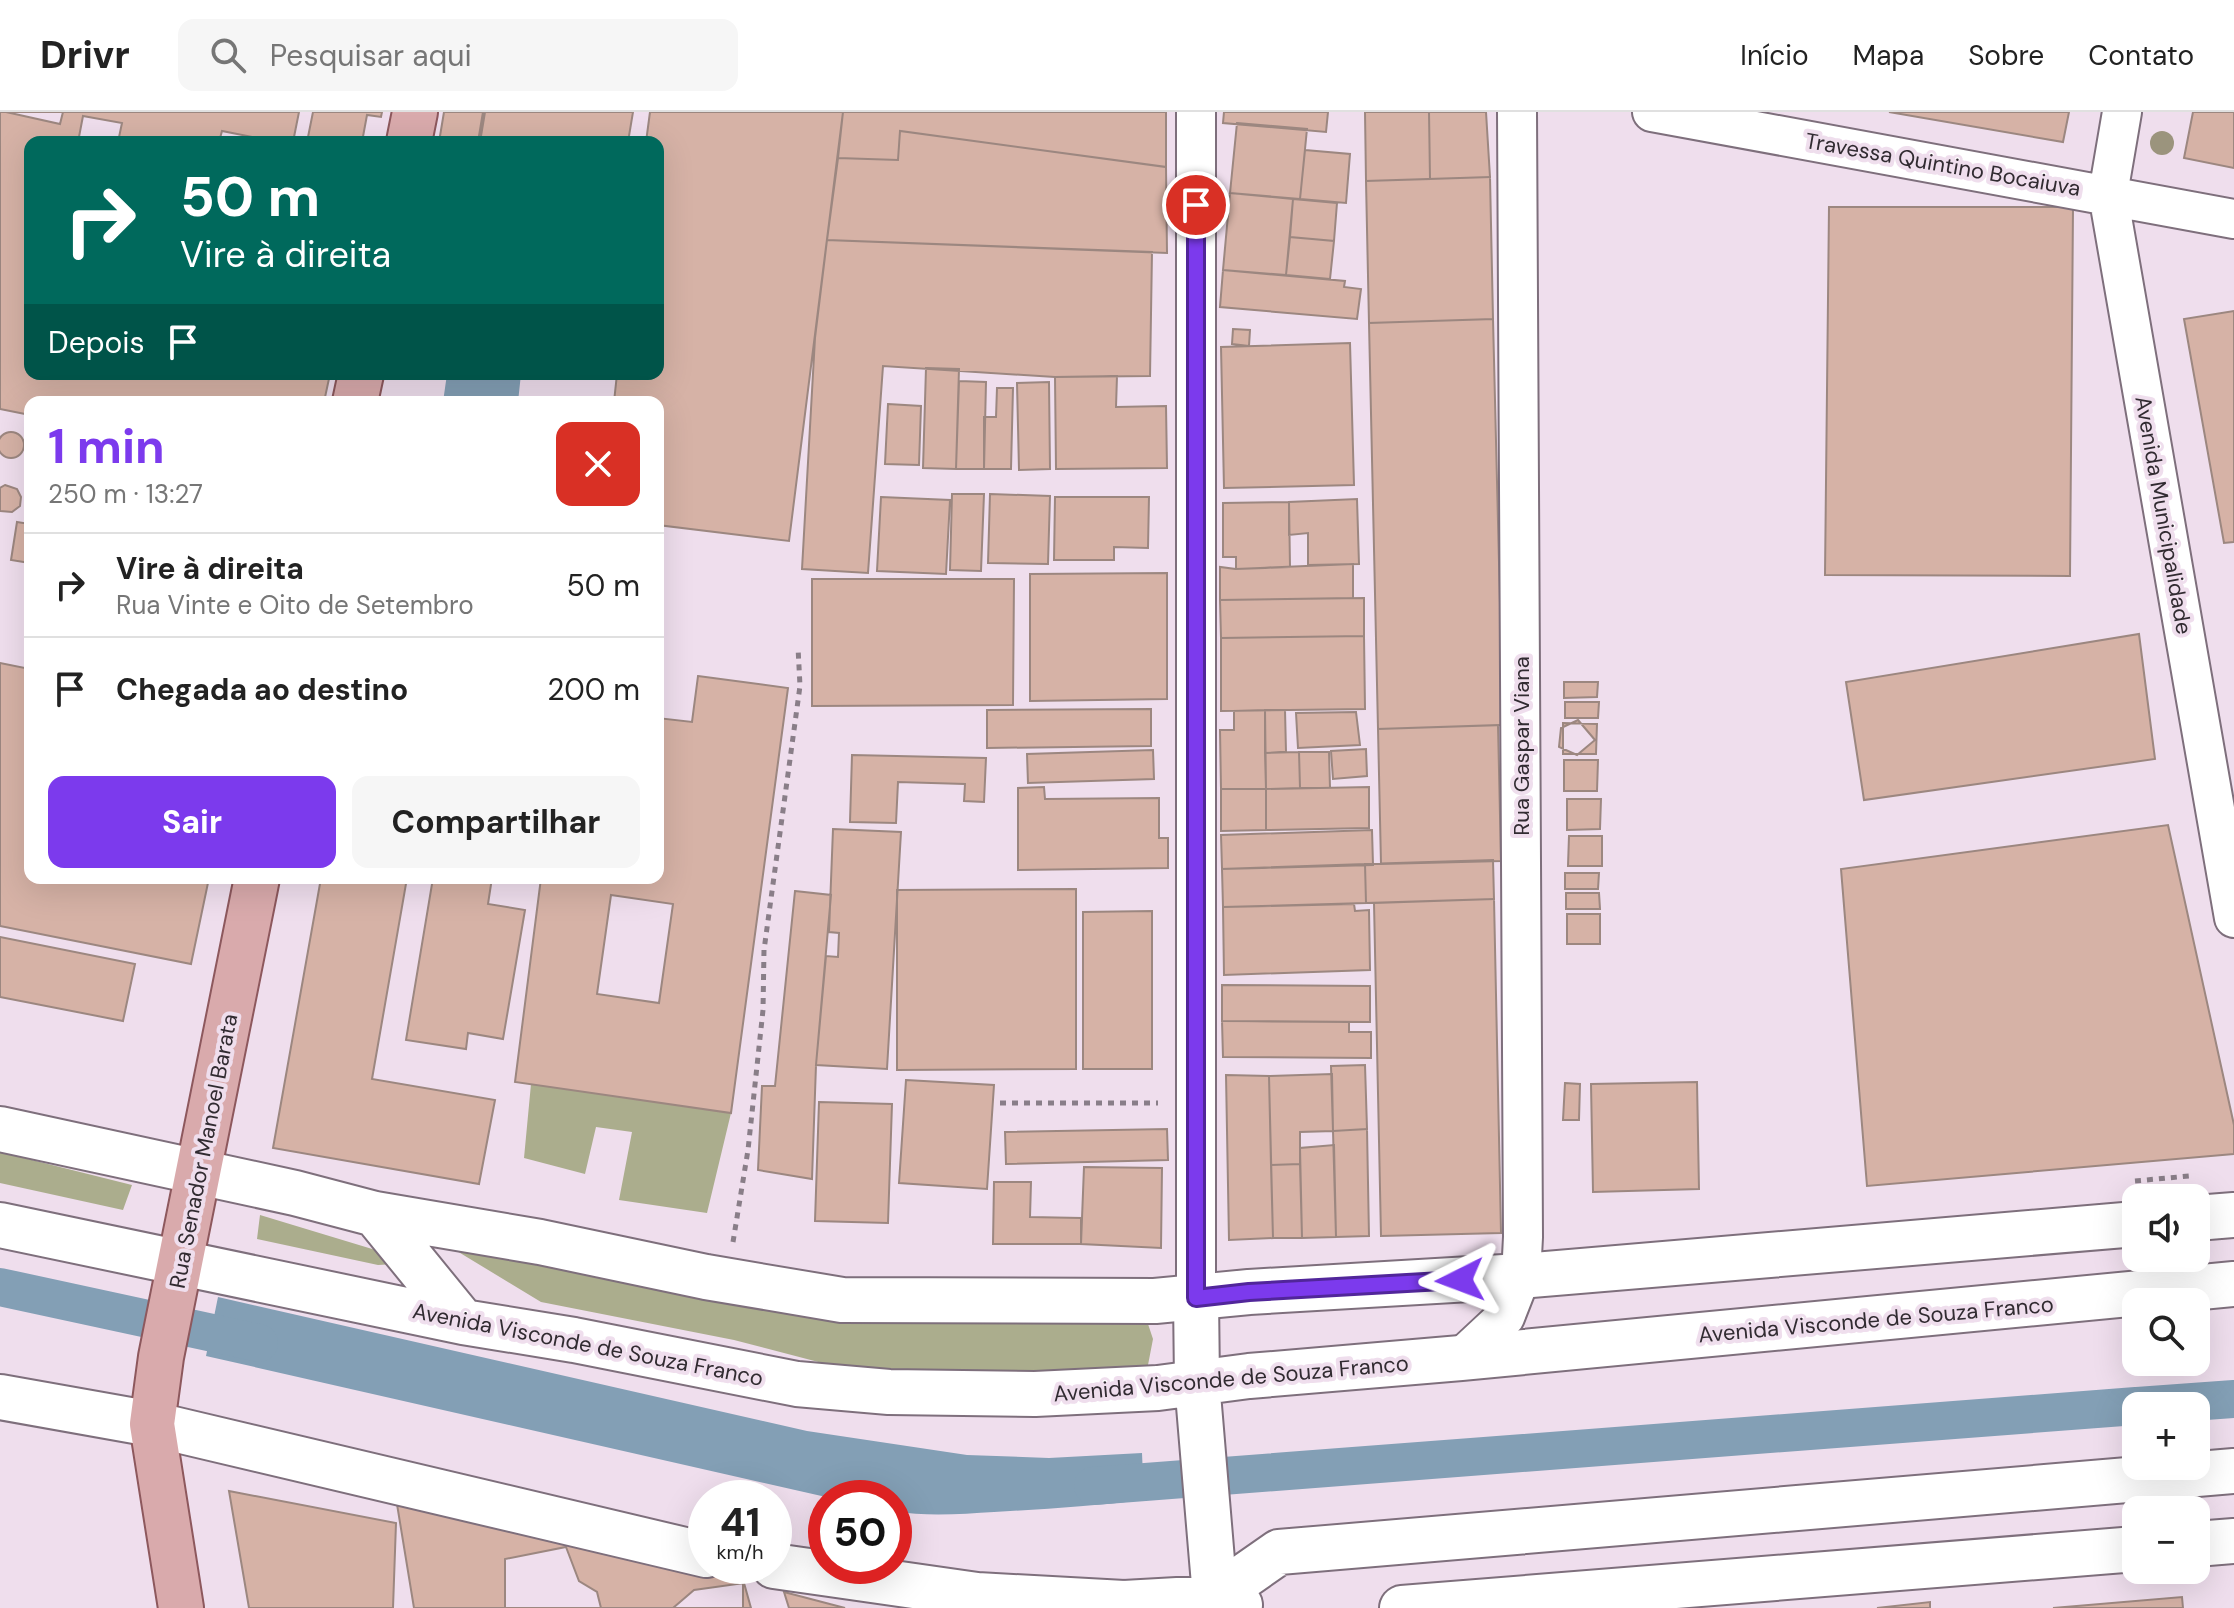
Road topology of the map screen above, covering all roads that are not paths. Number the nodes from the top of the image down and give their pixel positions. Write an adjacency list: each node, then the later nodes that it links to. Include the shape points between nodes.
1 (415, 112): 6 (main road)
2 (1196, 112): 21 (street)
3 (1517, 112): 19 (street, Rua Gaspar Viana)
4 (1652, 112): 7 (street, Travessa Quintino Bocaiuva)
5 (2122, 112): 7 (street, Avenida Municipalidade)
6 (410, 136)
7 (2108, 194): 8 (street, Travessa Quintino Bocaiuva); 10 (street, Avenida Municipalidade)
8 (2234, 219)
9 (256, 884): 12 (main road, Rua Senador Manoel Barata)
10 (2234, 918)
11 (0, 1129): 12 (main road)
12 (199, 1171): 13 (main road); 18 (main road, Rua Senador Manoel Barata)
13 (375, 1214): 21 (main road, via 842,1300); 22 (main road)
14 (2234, 1215): 15 (main road)
15 (2210, 1217)
16 (0, 1225): 18 (main road, Avenida Visconde de Souza Franco)
17 (2122, 1225): 19 (main road)
18 (179, 1273): 22 (main road, Avenida Visconde de Souza Franco); 26 (main road, Rua Senador Manoel Barata)
19 (1521, 1276): 21 (main road); 23 (street, Rua Gaspar Viana, via 1505,1317)
20 (2234, 1284): 23 (main road, Avenida Visconde de Souza Franco)
21 (1196, 1298): 25 (main road)
22 (463, 1322): 25 (main road, Avenida Visconde de Souza Franco, via 812,1386 1035,1394 1158,1388)
23 (1461, 1358): 25 (main road, Avenida Visconde de Souza Franco)
24 (0, 1397): 26 (main road)
25 (1198, 1402): 33 (main road, via 1210,1523)
26 (152, 1424): 31 (main road); 34 (main road, Rua Senador Manoel Barata)
27 (2234, 1471): 33 (main road, via 1279,1552)
28 (2234, 1541): 29 (main road)
29 (2210, 1543)
30 (2122, 1550): 35 (main road)
31 (688, 1551)
32 (792, 1569): 33 (main road, via 977,1595)
33 (1227, 1605)
34 (181, 1608)
35 (1402, 1608)

